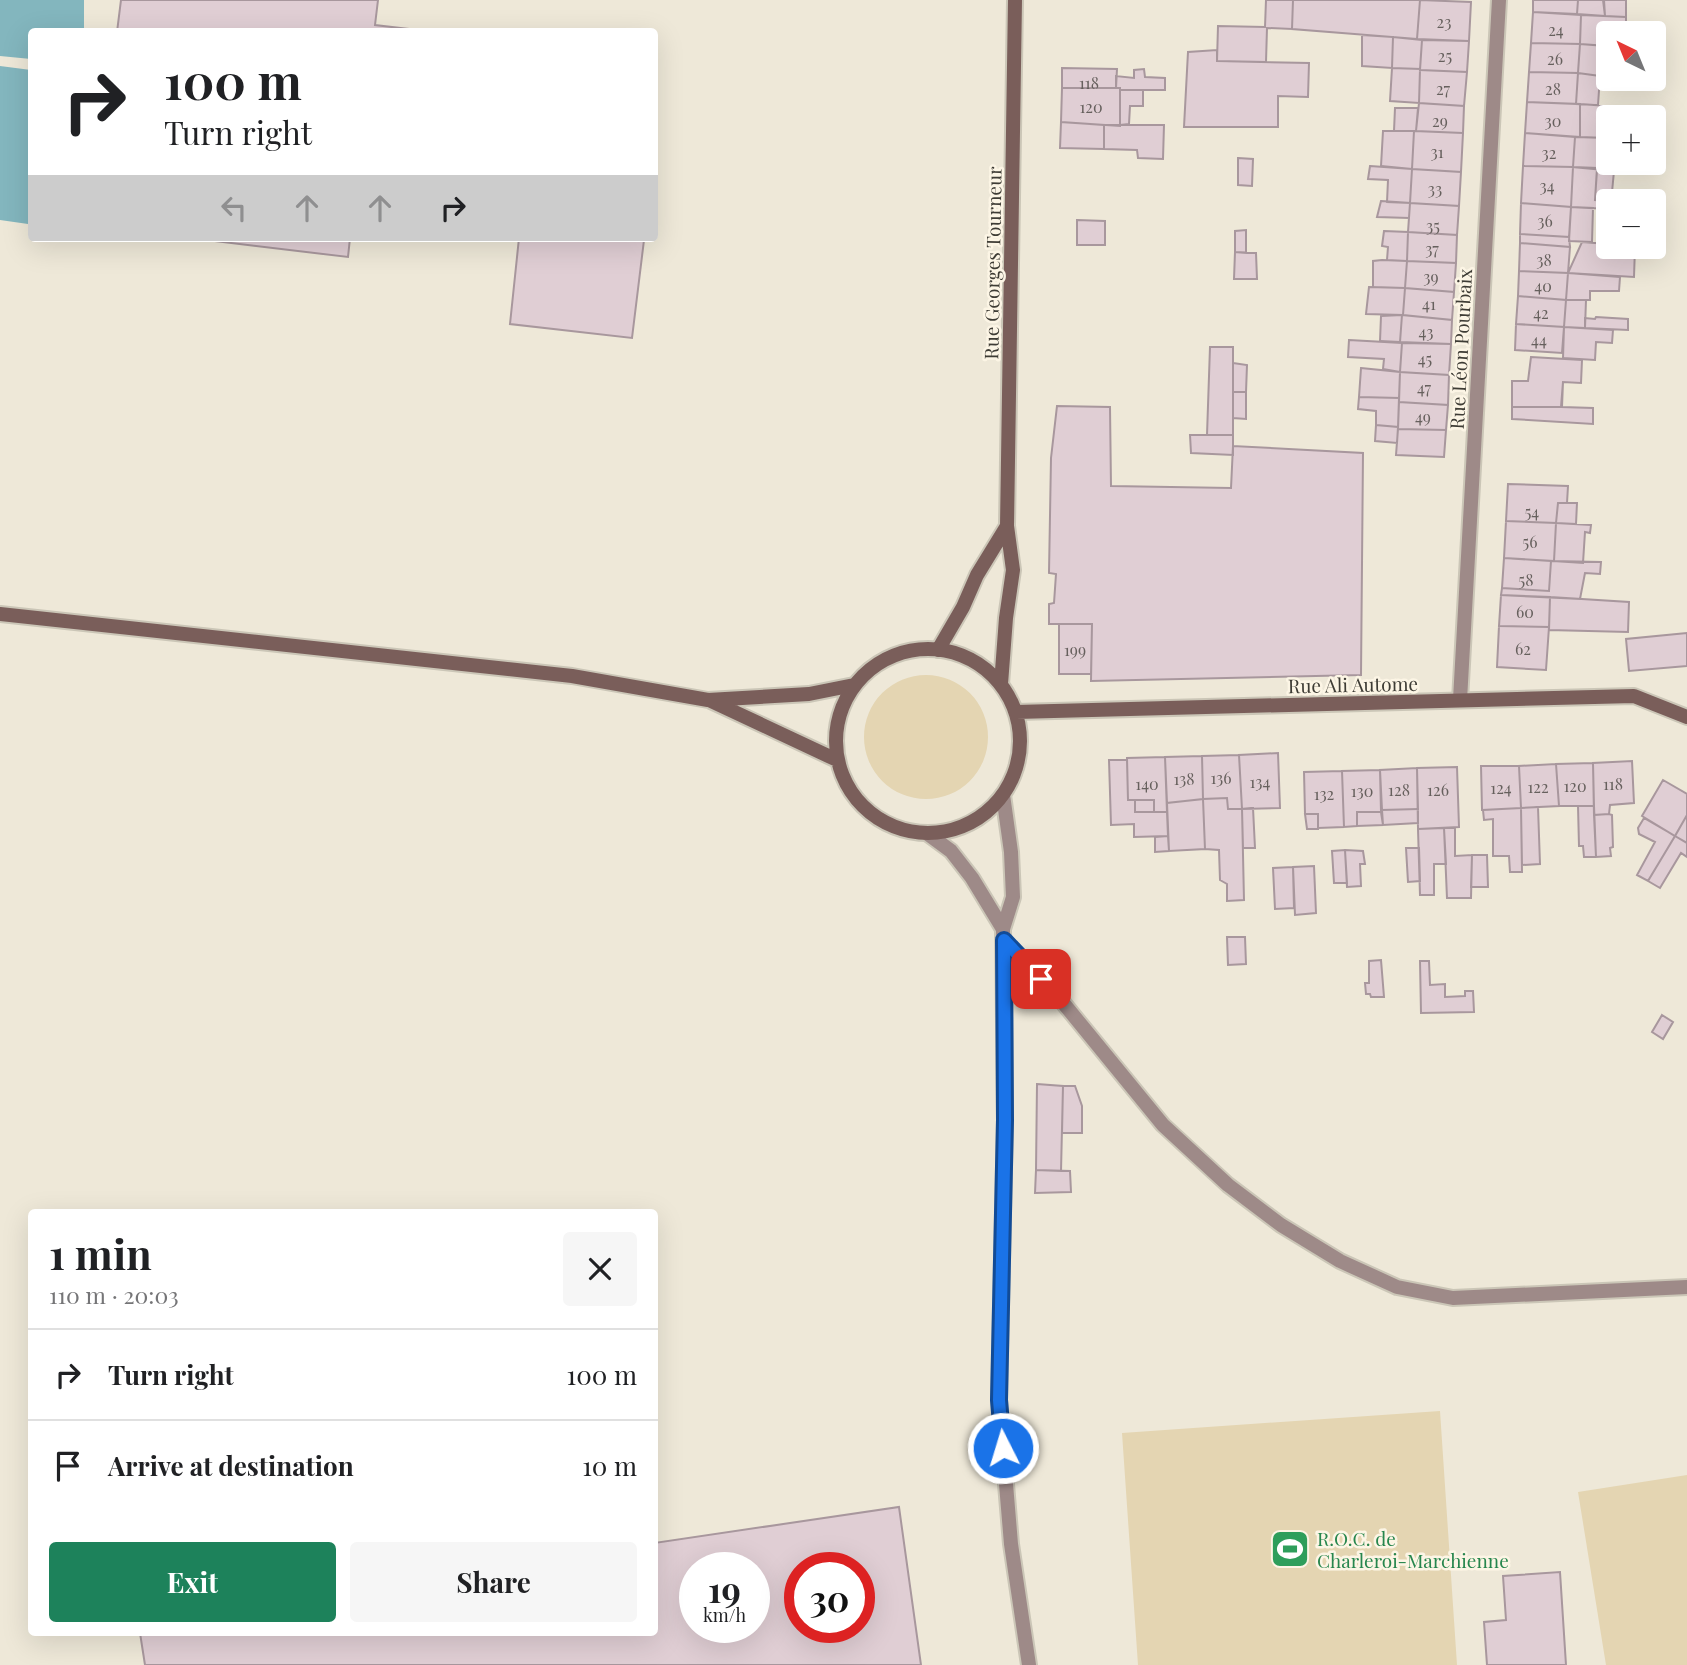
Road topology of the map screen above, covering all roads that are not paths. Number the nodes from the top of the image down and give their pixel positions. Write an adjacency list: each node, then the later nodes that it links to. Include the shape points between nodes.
1 (1015, 0): 3 (street, Rue Georges Tourneur)
2 (1499, 0): 9 (street, Rue Léon Pourbaix)
3 (1007, 526): 5 (street); 6 (street, Rue Georges Tourneur, via 1013,570)
4 (0, 614): 8 (street, via 572,676)
5 (938, 650): 6 (street, via 977,662); 7 (street, via 916,649 885,659)
6 (1001, 684): 10 (street)
7 (854, 685): 8 (street, via 809,694); 12 (street, via 836,731)
8 (708, 700): 12 (street)
9 (1461, 701): 10 (street, Rue Ali Autome); 11 (street, Rue Ali Autome, via 1634,696)
10 (1016, 712): 13 (street, via 1021,743 1015,775)
11 (1687, 717)
12 (837, 760): 14 (street, via 847,787 865,810 889,826)
13 (1003, 795): 14 (street, via 974,822); 15 (street, via 1013,897)
14 (928, 834): 15 (street, via 951,851 972,878)
15 (1003, 935): 16 (street, via 1163,1125 1228,1185 1340,1261 1397,1287 1453,1297); 17 (street, via 1005,1120 999,1400 1011,1544)
16 (1687, 1287)
17 (1029, 1665)

